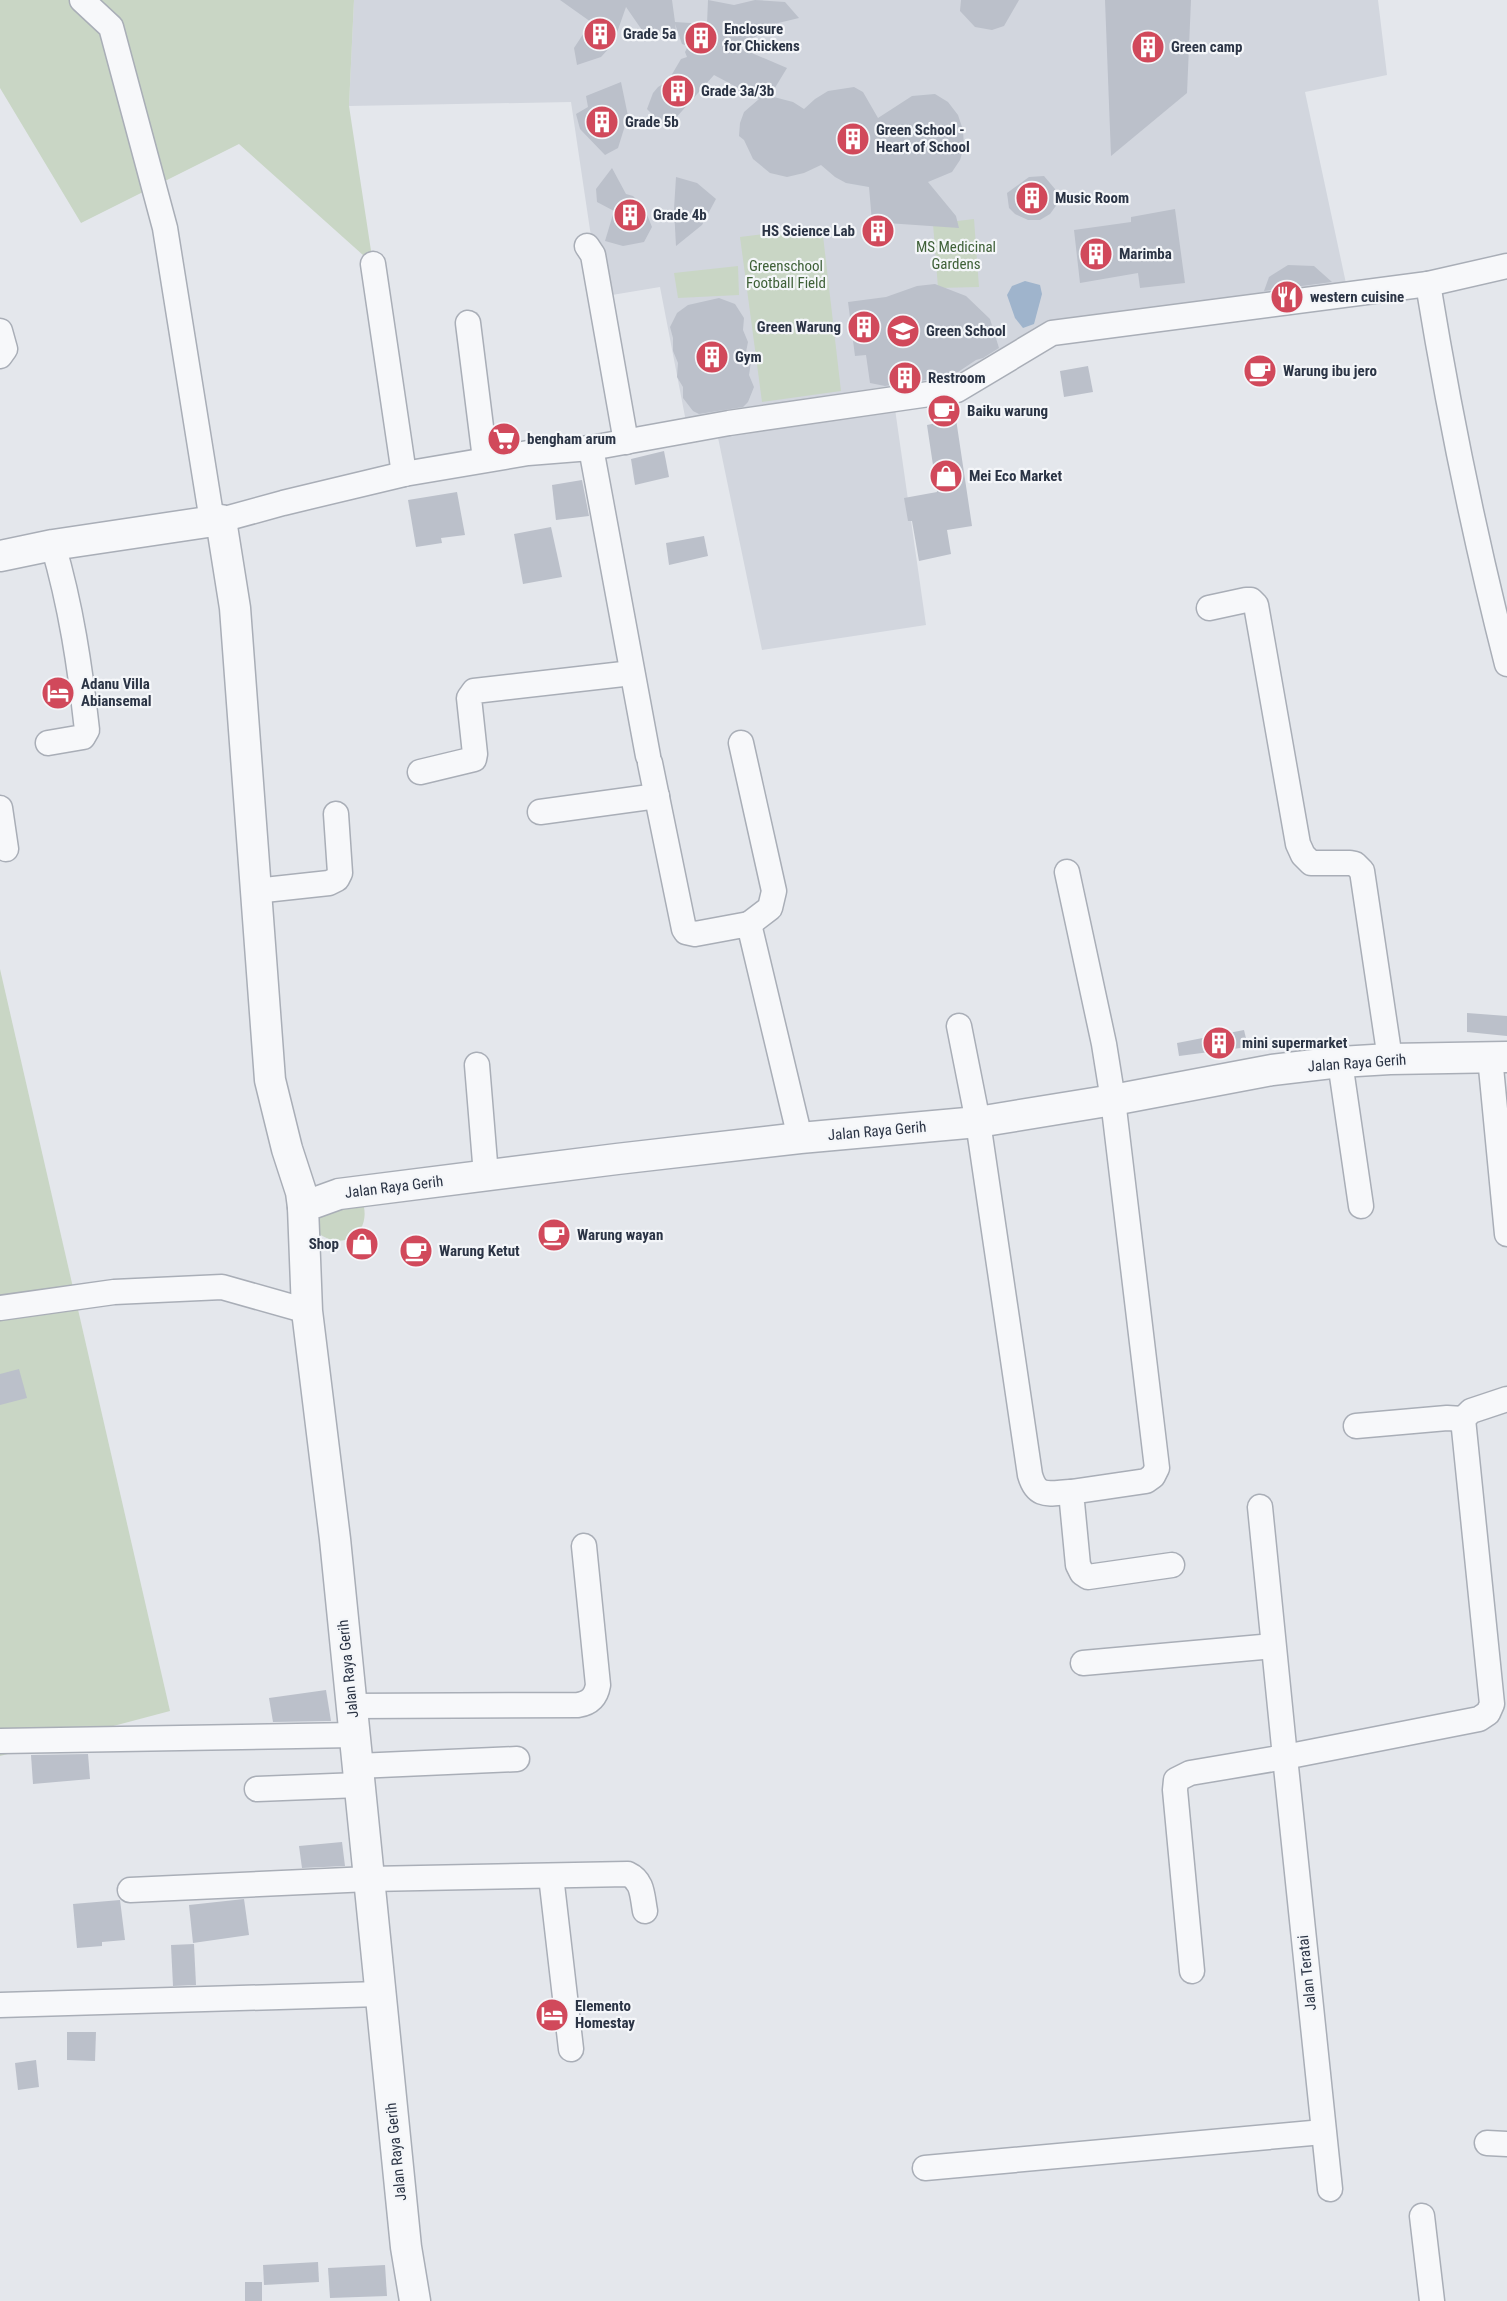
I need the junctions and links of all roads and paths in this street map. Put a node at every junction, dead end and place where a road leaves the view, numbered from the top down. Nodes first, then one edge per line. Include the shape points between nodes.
1 (82, 0) edge
2 (587, 246) dead end
3 (373, 264) dead end
4 (1507, 266) edge
5 (1428, 284) junction
6 (468, 323) dead end
7 (0, 331) edge
8 (0, 356) edge
9 (626, 442) junction
10 (591, 448) junction
11 (485, 459) junction
12 (404, 474) junction
13 (216, 521) junction
14 (53, 545) junction
15 (0, 556) edge
16 (1209, 608) dead end
17 (1507, 664) edge
18 (632, 673) junction
19 (48, 743) dead end
20 (741, 743) dead end
21 (420, 772) dead end
22 (657, 796) junction
23 (0, 808) edge
24 (540, 812) dead end
25 (336, 814) dead end
26 (6, 849) dead end
27 (1067, 872) dead end
28 (255, 891) junction
29 (749, 924) junction
30 (959, 1026) dead end
31 (1498, 1057) edge
32 (1390, 1059) junction
33 (1340, 1062) junction
34 (477, 1065) dead end
35 (1113, 1100) junction
36 (978, 1122) junction
37 (800, 1138) junction
38 (486, 1175) junction
39 (1361, 1206) dead end
40 (303, 1208) junction
41 (1507, 1234) edge
42 (0, 1308) edge
43 (307, 1311) junction
44 (1507, 1399) edge
45 (1462, 1419) junction
46 (1356, 1426) dead end
47 (1071, 1492) junction
48 (1260, 1507) dead end
49 (584, 1545) dead end
50 (1172, 1566) dead end
51 (1273, 1646) junction
52 (1083, 1664) dead end
53 (353, 1720) junction
54 (0, 1741) edge
55 (1285, 1757) junction
56 (518, 1759) dead end
57 (358, 1775) junction
58 (257, 1789) dead end
59 (550, 1876) junction
60 (369, 1879) junction
61 (130, 1890) dead end
62 (645, 1911) dead end
63 (1192, 1971) dead end
64 (380, 1994) junction
65 (0, 2006) edge
66 (571, 2049) dead end
67 (1323, 2132) junction
68 (925, 2168) dead end
69 (1330, 2189) dead end
70 (1422, 2216) dead end
71 (415, 2301) edge
72 (1432, 2301) edge

1 - 13 street via 111,27 165,228
2 - 9 street via 593,255
3 - 12 street
4 - 5 street
5 - 9 street via 1052,333 957,390
5 - 17 street via 1445,388
6 - 11 street
7 - 8 street via 5,350
9 - 10 street
10 - 11 street
10 - 18 street
11 - 12 street
12 - 13 street
13 - 14 street
13 - 28 street via 235,608
14 - 15 street
14 - 19 street via 80,664 87,730 83,737
16 - 32 street via 1246,600 1256,605 1298,844 1311,862 1350,862 1362,871
18 - 21 street via 474,692 469,698 474,759
18 - 22 street
20 - 29 street via 774,891 770,908
22 - 24 street
22 - 29 street via 686,932 695,934
23 - 26 street
25 - 28 street via 340,873 337,879
27 - 35 street
28 - 40 street via 270,1080
29 - 37 street
30 - 36 street
31 - 32 street, Jalan Raya Gerih
31 - 41 street
32 - 33 street, Jalan Raya Gerih
33 - 35 street, Jalan Raya Gerih via 1272,1070
33 - 39 street
34 - 38 street
35 - 36 street, Jalan Raya Gerih
35 - 47 street via 1157,1468 1146,1481
36 - 37 street, Jalan Raya Gerih
36 - 47 street via 1029,1475 1033,1486 1042,1493
37 - 38 street, Jalan Raya Gerih
38 - 40 street, Jalan Raya Gerih via 339,1194
40 - 43 street, Jalan Raya Gerih
42 - 43 street via 114,1292 222,1287
43 - 53 street, Jalan Raya Gerih
44 - 45 street via 1472,1411
45 - 46 street
45 - 55 street via 1492,1704 1488,1713 1479,1719
47 - 50 street via 1082,1573 1088,1577
48 - 51 street, Jalan Teratai
49 - 53 street via 598,1685 591,1700 578,1705
51 - 52 street
51 - 55 street, Jalan Teratai
53 - 54 street
53 - 57 street, Jalan Raya Gerih
55 - 63 street via 1190,1773 1176,1780
55 - 67 street, Jalan Teratai
56 - 57 street
57 - 58 street
57 - 60 street, Jalan Raya Gerih
59 - 60 street
59 - 62 street via 628,1874 640,1883
59 - 66 street
60 - 61 street
60 - 64 street, Jalan Raya Gerih
64 - 65 street
64 - 71 street, Jalan Raya Gerih
67 - 68 street
67 - 69 street, Jalan Teratai
70 - 72 street

